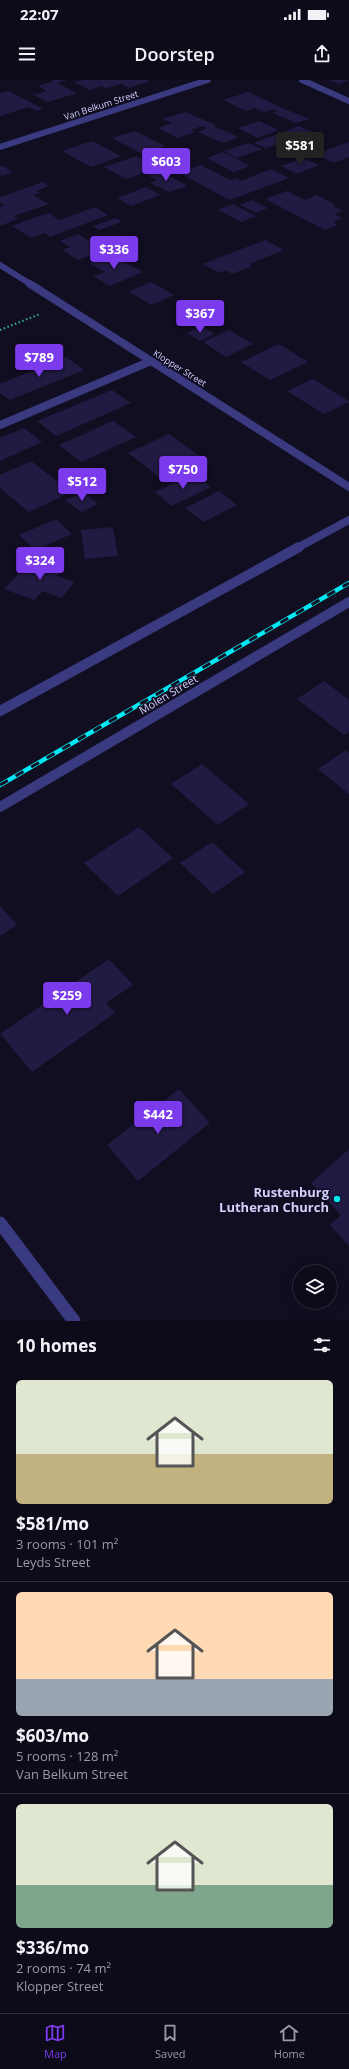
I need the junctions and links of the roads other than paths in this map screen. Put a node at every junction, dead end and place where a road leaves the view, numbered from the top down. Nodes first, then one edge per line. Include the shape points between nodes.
1 (208, 80) edge
2 (302, 80) edge
3 (349, 101) edge
4 (0, 147) edge
5 (0, 265) edge
6 (151, 361) junction
7 (0, 425) edge
8 (349, 487) edge
9 (349, 520) edge
10 (349, 602) edge
11 (0, 711) edge
12 (0, 808) edge
13 (0, 1223) edge
14 (74, 1321) edge

1 - 4 street, Van Belkum Street
2 - 3 street
5 - 6 street, Klopper Street
6 - 7 street
6 - 8 street, Klopper Street
9 - 11 street
10 - 12 street, Molen Street
13 - 14 street

